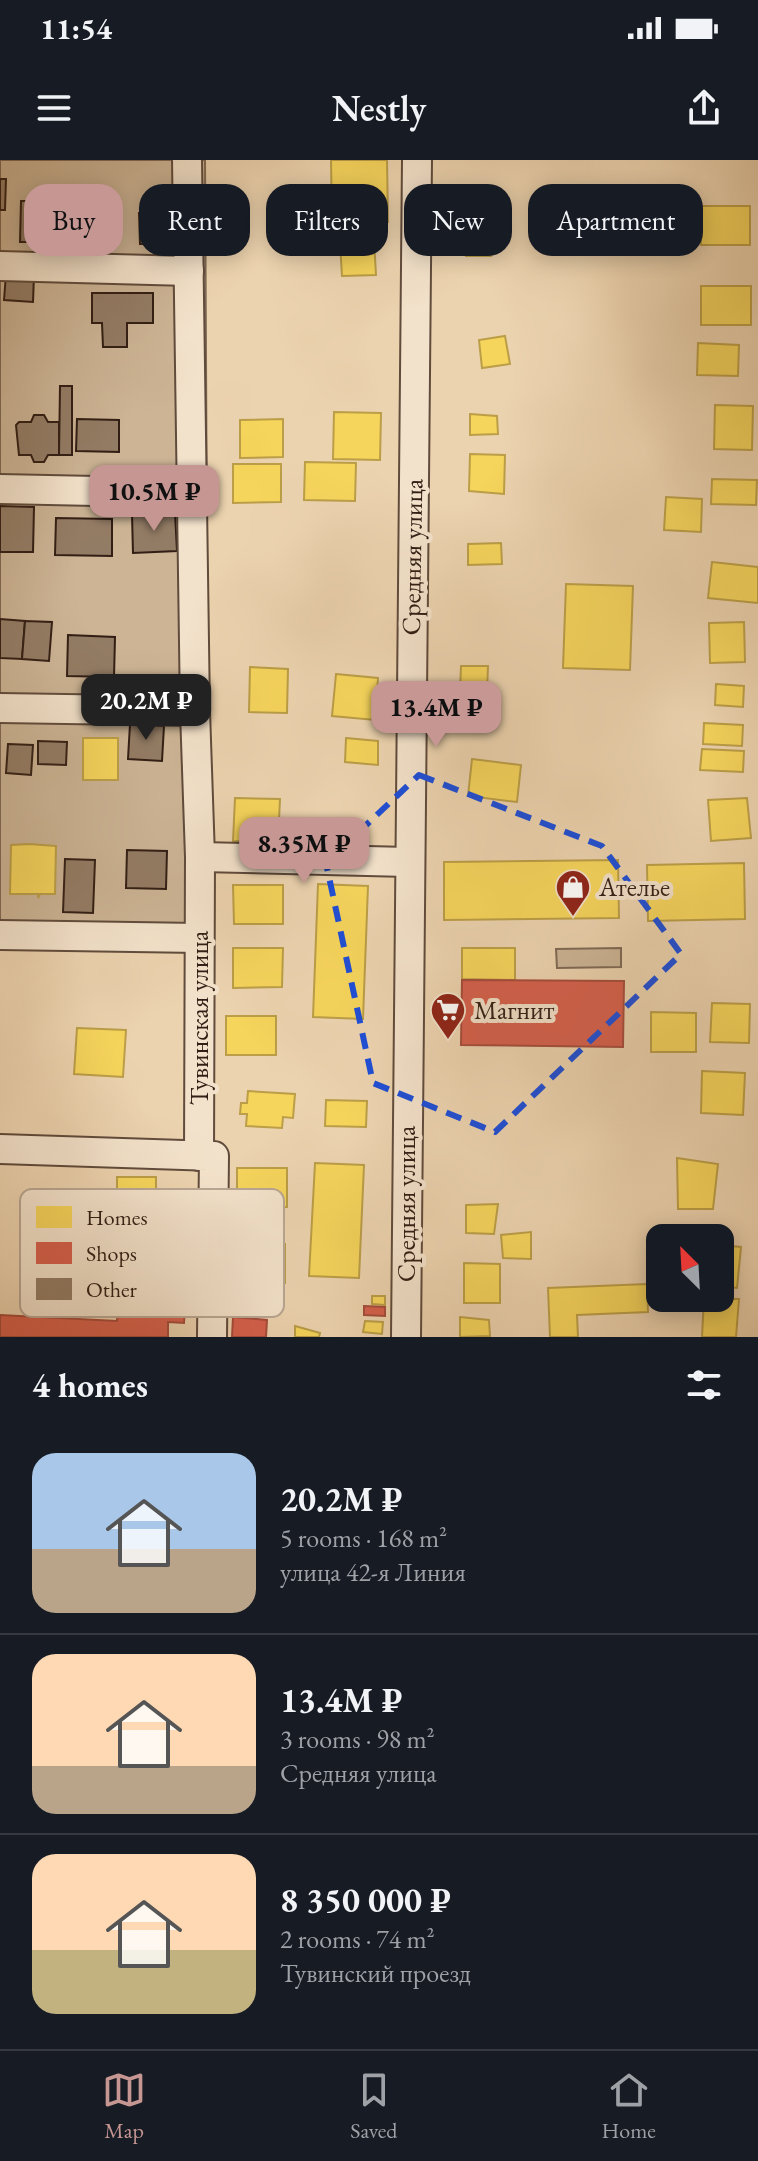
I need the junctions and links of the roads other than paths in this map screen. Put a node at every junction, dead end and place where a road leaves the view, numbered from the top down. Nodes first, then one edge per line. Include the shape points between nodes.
1 (187, 160) edge
2 (417, 160) edge
3 (0, 266) edge
4 (189, 271) junction
5 (0, 489) edge
6 (192, 493) junction
7 (0, 708) edge
8 (195, 711) junction
9 (200, 857) junction
10 (408, 862) junction
11 (0, 935) edge
12 (199, 938) junction
13 (0, 1149) edge
14 (207, 1156) junction
15 (208, 1189) edge
16 (211, 1317) edge
17 (212, 1337) edge
18 (406, 1337) edge

1 - 4 street, Тувинская улица
2 - 10 street, Средняя улица
3 - 4 street
4 - 6 street, Тувинская улица
5 - 6 street
6 - 8 street, Тувинская улица
7 - 8 street
8 - 9 street, Тувинская улица
9 - 10 street
9 - 12 street, Тувинская улица
10 - 18 street, Средняя улица
11 - 12 street
12 - 14 street, Тувинская улица
13 - 14 street
14 - 15 street, Тувинская улица
16 - 17 street, Тувинская улица

